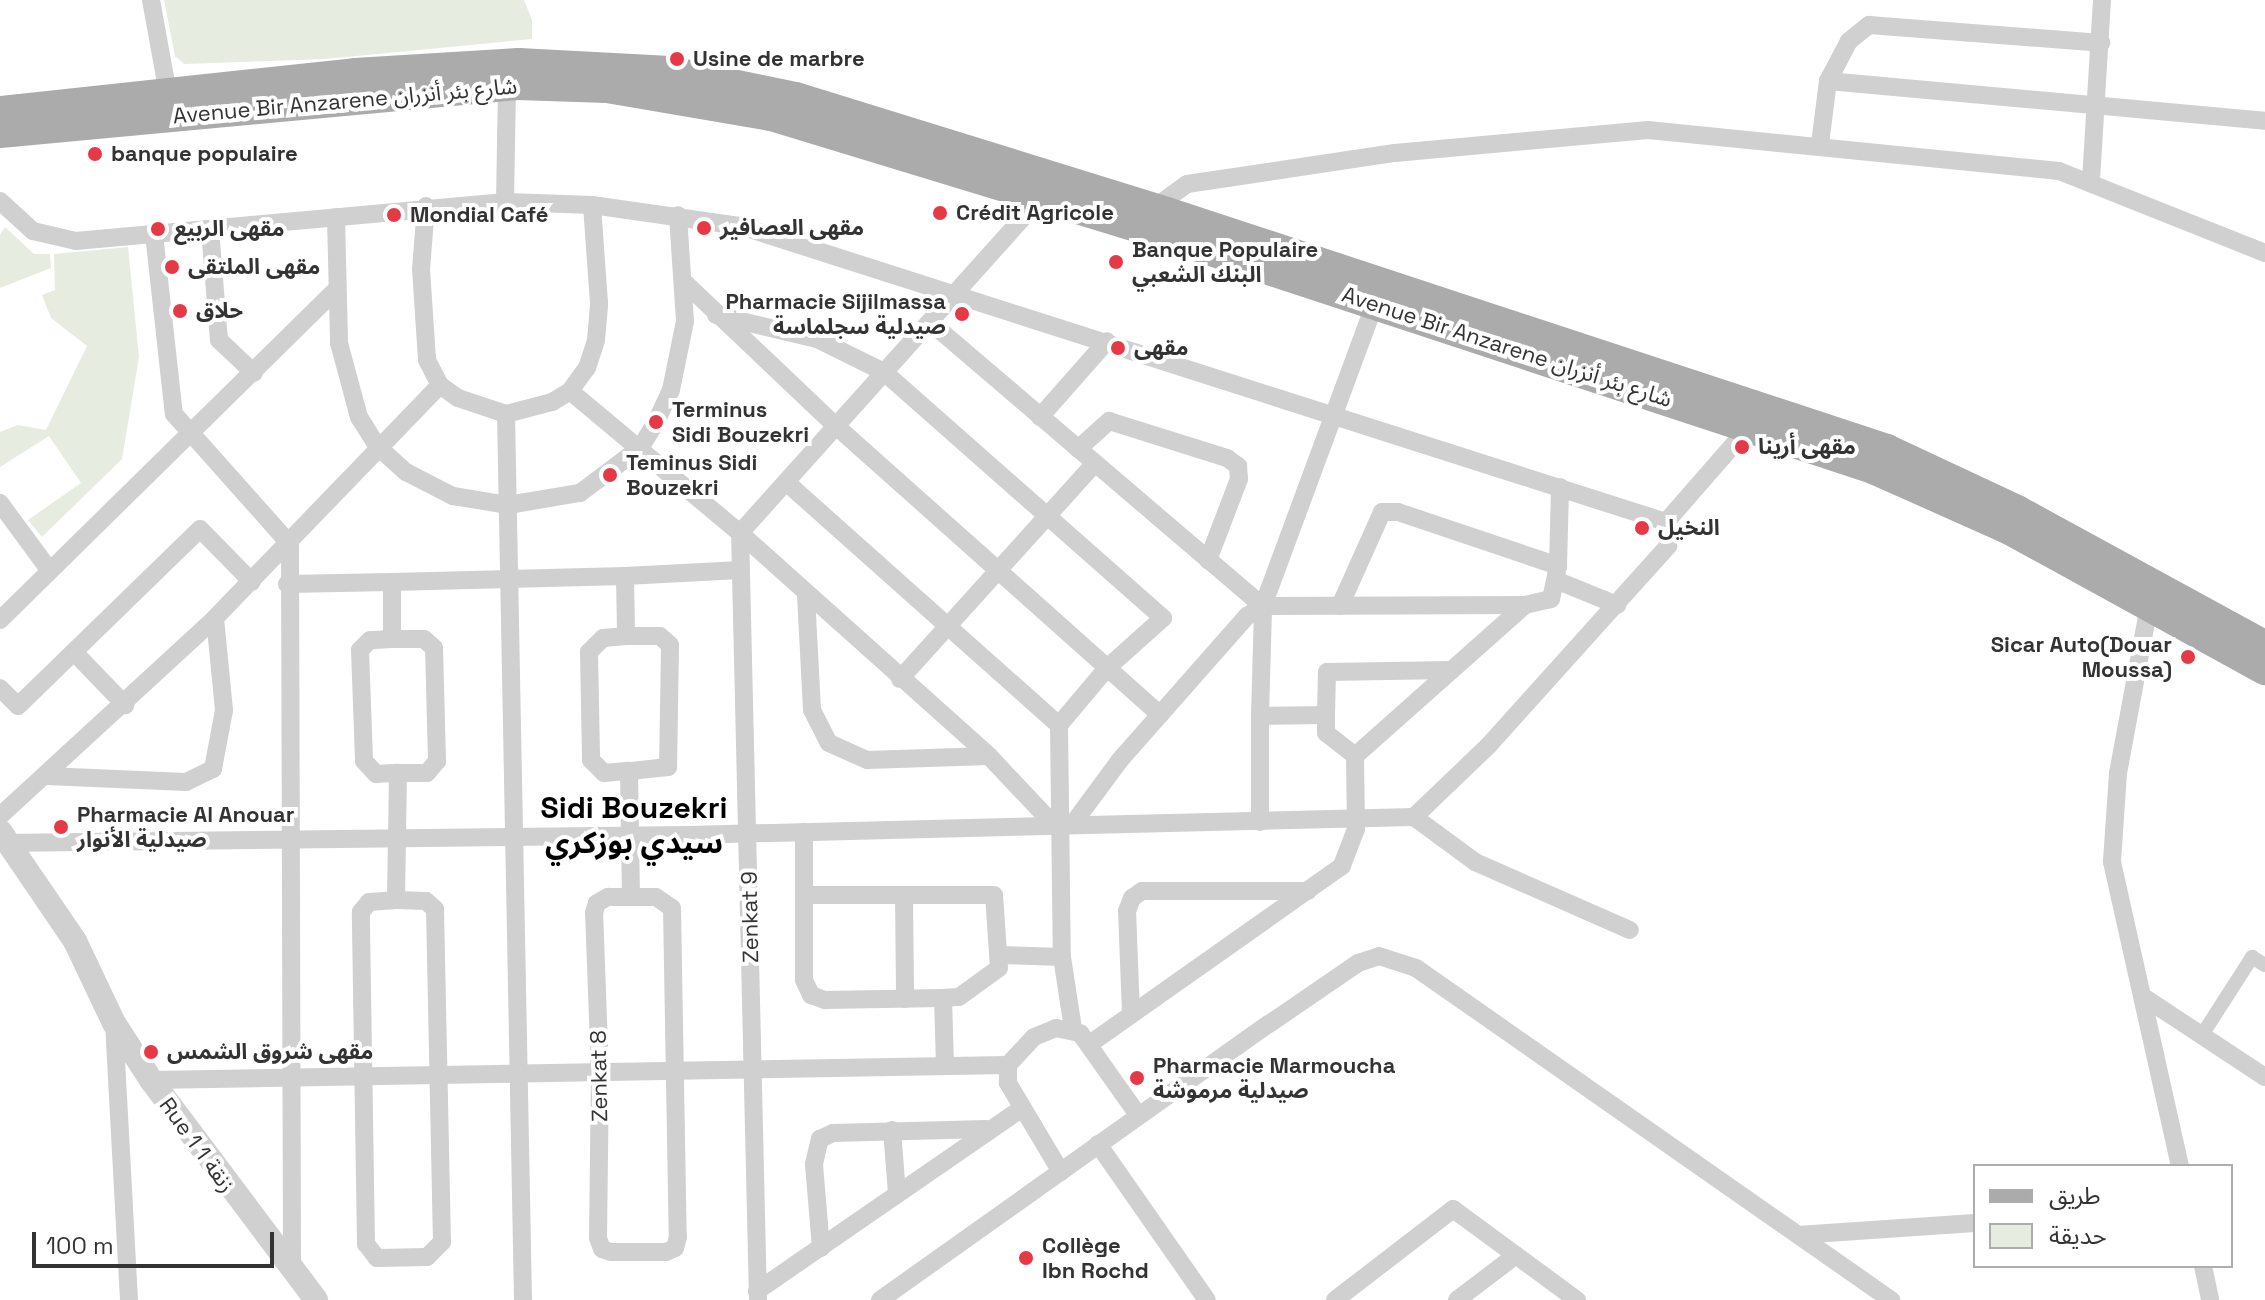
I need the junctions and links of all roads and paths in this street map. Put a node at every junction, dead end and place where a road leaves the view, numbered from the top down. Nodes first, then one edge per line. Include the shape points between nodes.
1 (151, 0) edge
2 (2102, 0) edge
3 (2101, 43) junction
4 (1828, 81) junction
5 (507, 86) junction
6 (170, 104) junction
7 (2097, 108) junction
8 (0, 111) edge
9 (2265, 121) edge
10 (0, 133) edge
11 (1820, 144) junction
12 (2091, 180) junction
13 (1041, 197) junction
14 (0, 201) edge
15 (505, 202) junction
16 (592, 205) junction
17 (426, 206) junction
18 (1154, 208) junction
19 (678, 215) junction
20 (336, 217) junction
21 (210, 229) junction
22 (154, 234) junction
23 (2265, 247) edge
24 (2265, 253) edge
25 (683, 281) junction
26 (337, 289) junction
27 (956, 294) junction
28 (1374, 306) junction
29 (716, 315) junction
30 (930, 322) junction
31 (1107, 341) junction
32 (884, 372) junction
33 (254, 373) junction
34 (440, 385) junction
35 (570, 391) junction
36 (506, 414) junction
37 (1336, 416) junction
38 (1040, 417) junction
39 (836, 426) junction
40 (1749, 427) junction
41 (191, 436) junction
42 (378, 447) junction
43 (640, 448) junction
44 (1078, 449) junction
45 (1094, 464) junction
46 (786, 482) junction
47 (1560, 487) junction
48 (0, 503) edge
49 (508, 505) junction
50 (1048, 515) junction
51 (1666, 522) junction
52 (740, 533) junction
53 (290, 544) junction
54 (1208, 560) junction
55 (741, 570) junction
56 (50, 571) junction
57 (998, 571) junction
58 (1558, 574) junction
59 (625, 576) junction
60 (508, 578) junction
61 (252, 582) junction
62 (392, 582) junction
63 (287, 584) junction
64 (806, 595) junction
65 (1525, 605) junction
66 (1617, 605) junction
67 (1263, 606) junction
68 (1340, 606) junction
69 (2149, 606) junction
70 (215, 618) junction
71 (0, 620) edge
72 (948, 626) junction
73 (626, 636) junction
74 (392, 639) junction
75 (2265, 645) edge
76 (74, 652) junction
77 (1107, 668) junction
78 (1450, 670) junction
79 (2265, 670) edge
80 (900, 679) junction
81 (0, 688) edge
82 (125, 705) junction
83 (1160, 715) junction
84 (1326, 715) junction
85 (1260, 716) junction
86 (1059, 725) junction
87 (989, 756) junction
88 (1355, 756) junction
89 (629, 771) junction
90 (398, 773) junction
91 (47, 776) junction
92 (0, 816) edge
93 (1414, 817) junction
94 (1356, 819) junction
95 (1260, 822) junction
96 (1062, 825) junction
97 (804, 832) junction
98 (749, 833) junction
99 (630, 835) junction
100 (513, 837) junction
101 (3, 839) edge
102 (287, 841) junction
103 (398, 841) junction
104 (1308, 891) junction
105 (804, 895) junction
106 (904, 895) junction
107 (631, 896) junction
108 (396, 900) junction
109 (1630, 930) dead end
110 (1062, 957) junction
111 (1005, 959) junction
112 (2265, 965) edge
113 (2142, 996) junction
114 (905, 999) junction
115 (948, 1001) junction
116 (1131, 1014) junction
117 (114, 1023) junction
118 (1073, 1029) junction
119 (2202, 1035) junction
120 (1090, 1044) junction
121 (1008, 1065) junction
122 (945, 1066) junction
123 (752, 1070) junction
124 (600, 1074) junction
125 (673, 1074) junction
126 (521, 1075) junction
127 (436, 1076) junction
128 (364, 1077) junction
129 (2265, 1077) edge
130 (292, 1079) junction
131 (151, 1080) junction
132 (1019, 1110) junction
133 (1138, 1115) junction
134 (986, 1129) junction
135 (892, 1130) junction
136 (1098, 1144) junction
137 (2180, 1164) edge
138 (1061, 1172) junction
139 (897, 1194) junction
140 (1973, 1223) edge
141 (1798, 1235) junction
142 (821, 1248) junction
143 (1516, 1255) junction
144 (2203, 1268) edge
145 (292, 1271) junction
146 (757, 1296) edge
147 (129, 1300) edge
148 (316, 1300) edge
149 (523, 1300) edge
150 (880, 1300) edge
151 (1207, 1300) edge
152 (1335, 1300) edge
153 (1457, 1300) edge
154 (1577, 1300) edge
155 (1891, 1300) edge
156 (2210, 1300) edge

1 - 6 street
2 - 3 street
3 - 4 street via 1869,25 1849,41
3 - 7 street
4 - 7 street
4 - 11 street
5 - 6 main road, Avenue Bir Anzarene شارع بئر أنزران
5 - 13 main road, Avenue Bir Anzarene شارع بئر أنزران via 607,88 771,116
5 - 15 street
6 - 8 main road, Avenue Bir Anzarene شارع بئر أنزران
6 - 10 main road, Avenue Bir Anzarene شارع بئر أنزران
6 - 18 main road, Avenue Bir Anzarene شارع بئر أنزران via 458,65 577,63 670,71 842,110
7 - 9 street
7 - 12 street
11 - 12 street via 2016,165
11 - 18 street via 1648,130 1589,131 1187,184
12 - 24 street
13 - 27 street
13 - 28 main road, Avenue Bir Anzarene شارع بئر أنزران
14 - 22 street via 33,231 52,238
15 - 16 street
15 - 17 street
16 - 19 street
16 - 35 street via 599,303 596,340 587,368
17 - 20 street
17 - 34 street via 422,333 427,360
18 - 75 main road, Avenue Bir Anzarene شارع بئر أنزران via 1887,449 2017,510
19 - 25 street
19 - 27 street via 740,226
20 - 21 street
20 - 26 street
21 - 22 street
21 - 33 street via 219,340
22 - 41 street via 173,407
23 - 24 street
25 - 29 street
25 - 43 street via 685,321 671,390
26 - 33 street
26 - 42 street via 347,384
27 - 30 street
27 - 31 street
28 - 37 street
28 - 40 main road, Avenue Bir Anzarene شارع بئر أنزران
29 - 32 street via 817,339
29 - 39 street
30 - 32 street
30 - 38 street
31 - 37 street
31 - 38 street
32 - 39 street
32 - 50 street
33 - 41 street
34 - 36 street via 480,408
34 - 42 street
35 - 36 street
35 - 43 street
36 - 49 street
37 - 47 street
37 - 67 street
38 - 44 street
39 - 46 street
39 - 57 street
40 - 51 street
40 - 69 main road, Avenue Bir Anzarene شارع بئر أنزران via 1949,500
41 - 53 street
41 - 56 street
42 - 49 street via 432,488
42 - 53 street
43 - 49 street via 580,493
43 - 52 street
44 - 45 street
44 - 54 street via 1109,421 1238,466 1239,479
45 - 50 street
45 - 54 street
46 - 52 street
46 - 72 street
47 - 51 street
47 - 58 street
48 - 56 street
49 - 60 street
50 - 57 street
50 - 77 street via 1163,618
51 - 66 street via 1668,546
52 - 55 street, Zenkat 9
52 - 64 street
53 - 61 street
53 - 63 street
54 - 67 street
55 - 59 street
55 - 98 street, Zenkat 9
56 - 71 street
57 - 72 street
57 - 77 street
58 - 65 street via 1551,599
58 - 66 street
58 - 68 street via 1398,512 1382,512
59 - 60 street
59 - 73 street
60 - 62 street
60 - 100 street
61 - 70 street
61 - 76 street via 200,529
62 - 63 street
62 - 74 street
63 - 102 street
64 - 80 street
64 - 87 street via 812,710 829,743 867,760
65 - 68 street
65 - 78 street
66 - 93 street via 1489,745
67 - 68 street
67 - 83 street via 1247,616
67 - 85 street
69 - 79 main road, Avenue Bir Anzarene شارع بئر أنزران
69 - 113 street via 2118,773 2112,862
70 - 82 street
70 - 91 street via 224,710 213,769 186,782
72 - 80 street
72 - 86 street
73 - 89 street via 593,642 589,652 595,768
73 - 89 street via 660,636 670,645 668,767
74 - 90 street via 362,643 364,761 376,774
74 - 90 street via 424,639 434,648 435,769
76 - 81 street via 18,706
76 - 82 street
77 - 83 street
77 - 86 street
78 - 84 street via 1327,672
78 - 88 street
80 - 87 street
82 - 91 street
83 - 96 street
84 - 85 street
84 - 88 street via 1326,733
85 - 95 street
86 - 96 street
87 - 96 street
88 - 94 street
89 - 99 street
90 - 103 street
91 - 92 street
93 - 94 street
93 - 109 street via 1475,862
94 - 95 street
94 - 104 street via 1353,849 1342,866
95 - 96 street
96 - 97 street
96 - 110 street
97 - 98 street
97 - 105 street
98 - 99 street
98 - 123 street, Zenkat 9
99 - 100 street
99 - 107 street
100 - 103 street
100 - 126 street
101 - 102 street
101 - 117 street, Rue 1 زنقة 1 via 75,941
102 - 103 street
102 - 130 street
103 - 108 street
104 - 116 street
104 - 116 street via 1142,891 1127,911
105 - 106 street
105 - 114 street via 804,980 811,995
106 - 111 street via 994,895
106 - 114 street
107 - 124 street, Zenkat 8 via 597,903
107 - 125 street via 666,899 672,908
108 - 127 street via 426,901 435,909
108 - 128 street via 369,902 361,912
110 - 111 street
110 - 118 street
111 - 115 street
112 - 119 street via 2252,957
113 - 119 street
113 - 137 street
114 - 115 street
115 - 122 street
116 - 120 street
117 - 131 street, Rue 1 زنقة 1
117 - 147 street
118 - 120 street
118 - 121 street via 1056,1028 1034,1037
119 - 129 street
120 - 133 street
121 - 122 street
121 - 132 street via 1008,1083
122 - 123 street
123 - 125 street
123 - 146 street, Zenkat 9
124 - 125 street
124 - 125 street, Zenkat 8 via 602,1249 666,1252 675,1248
124 - 126 street
126 - 127 street
126 - 149 street
127 - 128 street
127 - 128 street via 442,1242 427,1257 390,1258 377,1258 366,1244
128 - 130 street
130 - 131 street
130 - 145 street
131 - 145 street, Rue 1 زنقة 1
132 - 134 street
132 - 138 street
133 - 136 street
133 - 141 street via 1358,963 1379,956 1396,959
134 - 135 street
134 - 139 street
135 - 139 street
135 - 142 street via 833,1133 816,1143
136 - 138 street
136 - 151 street
138 - 150 street
139 - 142 street
140 - 141 street
141 - 155 street
142 - 146 street
143 - 152 street via 1453,1209
143 - 153 street
143 - 154 street
144 - 156 street
145 - 148 street, Rue 1 زنقة 1

